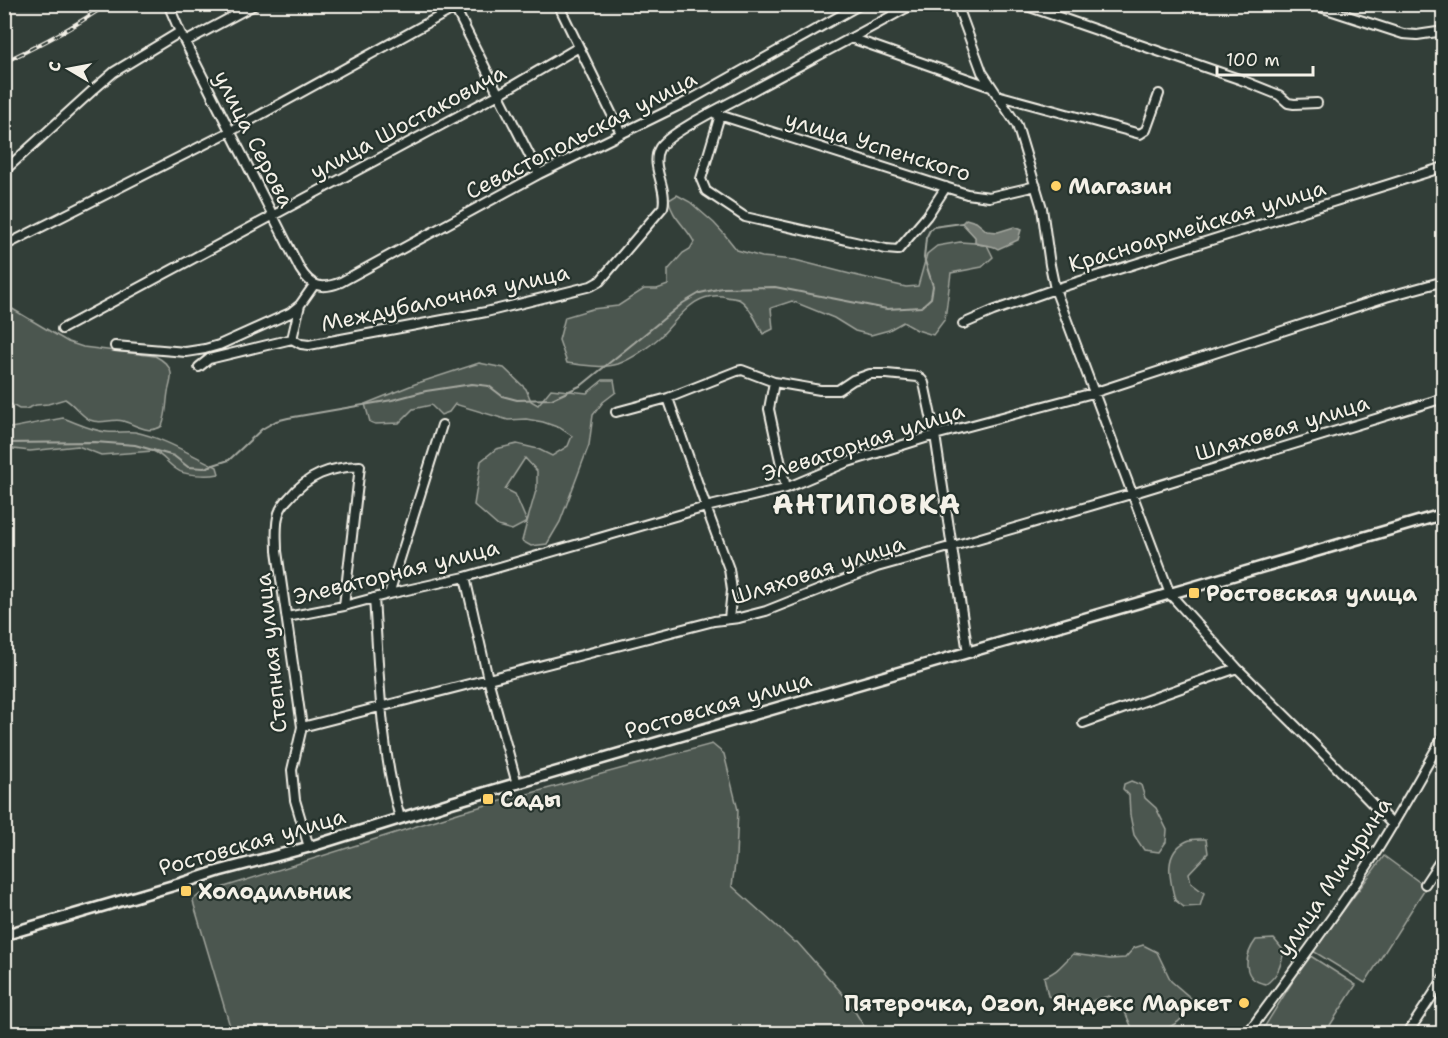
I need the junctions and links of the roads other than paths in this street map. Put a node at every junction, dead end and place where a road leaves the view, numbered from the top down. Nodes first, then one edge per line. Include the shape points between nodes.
1 (168, 4) edge
2 (255, 4) edge
3 (558, 4) edge
4 (917, 4) edge
5 (957, 4) edge
6 (1021, 4) edge
7 (1311, 4) edge
8 (457, 6) edge
9 (856, 6) edge
10 (1443, 31) edge
11 (180, 32) junction
12 (850, 38) junction
13 (185, 42) junction
14 (579, 47) junction
15 (991, 87) junction
16 (499, 94) junction
17 (1159, 94) dead end
18 (997, 95) junction
19 (1317, 103) dead end
20 (716, 114) junction
21 (231, 131) junction
22 (621, 133) junction
23 (1443, 167) edge
24 (4, 171) edge
25 (539, 174) junction
26 (1036, 186) junction
27 (946, 188) junction
28 (272, 216) junction
29 (4, 246) edge
30 (1443, 281) edge
31 (314, 285) junction
32 (1054, 289) junction
33 (300, 304) junction
34 (963, 324) dead end
35 (62, 328) dead end
36 (292, 339) junction
37 (115, 346) dead end
38 (199, 366) dead end
39 (774, 382) junction
40 (1093, 393) junction
41 (668, 398) junction
42 (1443, 398) edge
43 (616, 412) dead end
44 (442, 425) dead end
45 (935, 435) junction
46 (786, 488) junction
47 (1131, 494) junction
48 (706, 507) junction
49 (1443, 514) edge
50 (953, 546) junction
51 (465, 577) junction
52 (389, 594) junction
53 (1170, 594) junction
54 (374, 598) junction
55 (344, 606) junction
56 (287, 617) junction
57 (729, 619) junction
58 (968, 653) junction
59 (1238, 668) junction
60 (488, 679) junction
61 (381, 706) junction
62 (1083, 723) dead end
63 (302, 727) junction
64 (1443, 735) edge
65 (517, 784) junction
66 (400, 818) junction
67 (1393, 825) junction
68 (309, 846) junction
69 (1443, 855) edge
70 (1425, 884) dead end
71 (4, 935) edge
72 (1443, 978) edge
73 (1247, 1034) edge
74 (1407, 1034) edge

1 - 11 street, улица Серова
2 - 13 street
3 - 14 street
4 - 12 street
5 - 15 street
6 - 19 street via 1239,79 1279,95 1288,103
7 - 10 street via 1403,34
8 - 16 street
8 - 21 street
9 - 22 street, Севастопольская улица
11 - 13 street, улица Серова
11 - 24 street via 114,72
12 - 15 street
12 - 20 street
13 - 21 street, улица Серова
14 - 16 street, улица Шостаковича
14 - 22 street
15 - 18 street
16 - 25 street
16 - 28 street, улица Шостаковича
17 - 18 street via 1146,130 1140,134
18 - 26 street via 1017,125
20 - 27 street, улица Успенского
20 - 27 street via 701,179 706,191 745,217 898,250
20 - 36 street, Междубалочная улица via 673,135 659,148 657,163 663,207 600,281 591,286 486,312 309,345
21 - 28 street, улица Серова
21 - 29 street
22 - 25 street, Севастопольская улица
23 - 32 street, Красноармейская улица
25 - 31 street, Севастопольская улица via 341,282 326,287
26 - 27 street, улица Успенского via 989,197
26 - 32 street
28 - 31 street, улица Серова via 300,269
28 - 35 street, улица Шостаковича
30 - 40 street, Элеваторная улица
31 - 33 street
32 - 34 street, Красноармейская улица
32 - 40 street
33 - 36 street
33 - 37 street via 290,313 205,349 186,352
36 - 38 street via 209,359
39 - 41 street via 736,371
39 - 45 street via 838,390 870,374 918,377 924,383
39 - 46 street via 769,409
40 - 45 street, Элеваторная улица
40 - 47 street
41 - 43 street
41 - 48 street
42 - 47 street, Шляховая улица
44 - 52 street
45 - 46 street, Элеваторная улица via 845,463
45 - 50 street
46 - 48 street, Элеваторная улица
47 - 50 street, Шляховая улица
47 - 53 street
48 - 51 street, Элеваторная улица
48 - 57 street via 729,569
49 - 53 main road, Ростовская улица
50 - 57 street, Шляховая улица via 877,567 766,611
50 - 58 street
51 - 52 street, Элеваторная улица
51 - 60 street
52 - 54 street, Элеваторная улица
53 - 58 main road, Ростовская улица
53 - 59 street
54 - 55 street, Элеваторная улица
54 - 61 street
55 - 56 street, Элеваторная улица
55 - 56 street, Степная улица via 360,466 333,469 310,478 279,512 277,551
56 - 63 street, Степная улица
57 - 60 street, Шляховая улица
58 - 65 main road, Ростовская улица
59 - 62 street
59 - 67 street
60 - 61 street, Шляховая улица
60 - 65 street
61 - 63 street, Шляховая улица
61 - 66 street via 392,789
63 - 68 street, Степная улица via 292,770 295,800
64 - 67 street, улица Мичурина
65 - 66 main road, Ростовская улица
66 - 68 main road, Ростовская улица
67 - 73 street, улица Мичурина
68 - 71 main road, Ростовская улица
69 - 70 street
72 - 74 street

